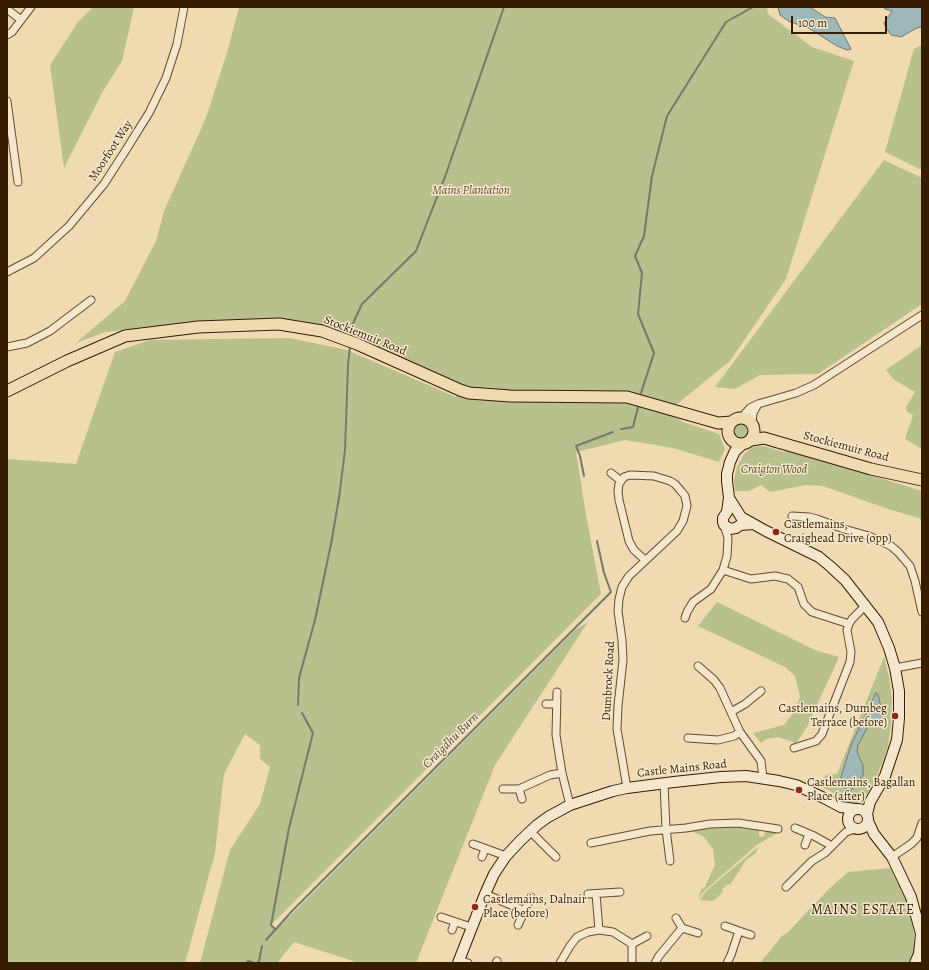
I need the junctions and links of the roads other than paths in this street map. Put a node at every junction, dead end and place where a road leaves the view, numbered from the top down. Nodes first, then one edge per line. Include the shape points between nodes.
1 (30, 7) edge
2 (184, 7) edge
3 (7, 9) edge
4 (21, 20) junction
5 (7, 35) edge
6 (7, 101) edge
7 (18, 182) dead end
8 (7, 272) edge
9 (90, 300) dead end
10 (922, 315) edge
11 (7, 347) edge
12 (7, 391) edge
13 (758, 404) junction
14 (737, 420) junction
15 (718, 424) junction
16 (753, 425) junction
17 (764, 438) junction
18 (738, 442) junction
19 (611, 473) dead end
20 (922, 480) edge
21 (620, 481) junction
22 (792, 516) dead end
23 (734, 520) junction
24 (645, 560) junction
25 (723, 570) junction
26 (866, 605) junction
27 (922, 612) edge
28 (685, 618) dead end
29 (849, 624) junction
30 (922, 663) edge
31 (698, 666) dead end
32 (895, 668) junction
33 (761, 691) dead end
34 (557, 692) dead end
35 (546, 704) dead end
36 (556, 704) junction
37 (731, 712) junction
38 (740, 732) junction
39 (688, 738) dead end
40 (794, 748) dead end
41 (562, 773) junction
42 (763, 778) junction
43 (664, 783) junction
44 (627, 788) junction
45 (503, 789) dead end
46 (519, 789) junction
47 (522, 799) dead end
48 (570, 805) junction
49 (857, 821) junction
50 (922, 823) edge
51 (795, 828) dead end
52 (666, 829) junction
53 (778, 829) dead end
54 (530, 831) junction
55 (921, 833) edge
56 (809, 834) junction
57 (591, 843) dead end
58 (474, 844) dead end
59 (805, 845) dead end
60 (832, 846) junction
61 (485, 848) junction
62 (506, 856) junction
63 (482, 857) dead end
64 (556, 857) dead end
65 (892, 857) junction
66 (670, 861) dead end
67 (786, 887) dead end
68 (620, 892) dead end
69 (485, 894) junction
70 (588, 894) dead end
71 (596, 894) junction
72 (531, 897) dead end
73 (524, 911) junction
74 (442, 917) dead end
75 (676, 918) dead end
76 (455, 922) junction
77 (518, 925) dead end
78 (725, 926) dead end
79 (471, 928) junction
80 (682, 928) junction
81 (452, 930) dead end
82 (599, 930) junction
83 (739, 931) junction
84 (698, 933) dead end
85 (921, 934) edge
86 (751, 935) dead end
87 (647, 936) dead end
88 (632, 944) junction
89 (462, 962) edge
90 (632, 962) dead end
91 (560, 963) edge
92 (655, 963) edge
93 (727, 963) edge
94 (915, 963) edge

1 - 4 street
2 - 8 street, Moorfoot Way via 177,44 166,78 149,113 104,184 69,226 34,258
3 - 4 street
4 - 5 street
6 - 7 street
9 - 11 street via 50,331 27,343
10 - 13 street via 814,385
12 - 15 main road, Stockiemuir Road via 125,336 198,328 279,324 322,331 469,393 627,397
13 - 14 street
13 - 16 street via 753,413
14 - 15 main road, Stockiemuir Road
14 - 16 main road via 746,419
14 - 18 main road via 729,427
15 - 18 main road, Stockiemuir Road
16 - 17 main road
16 - 18 main road via 754,434
17 - 18 main road, Stockiemuir Road
17 - 20 main road, Stockiemuir Road via 871,469
18 - 23 street via 727,474
19 - 21 street
21 - 24 street via 618,491 626,536 634,550
21 - 24 street, Dumbrock Road via 630,475 663,478 675,484 685,496 686,510 680,527
22 - 27 street via 817,519 891,546 910,566
23 - 25 street
23 - 26 street via 752,524 819,558 845,580
24 - 44 street, Dumbrock Road via 626,581 618,605 623,660 617,729
25 - 28 street via 711,589 687,612
25 - 29 street via 750,579 775,576 788,578 798,587 804,604 812,612
26 - 29 street
26 - 32 street via 878,622
29 - 40 street via 847,630 850,662 822,734 816,741
30 - 32 street
31 - 37 street via 718,684
32 - 49 street via 900,706 897,740 885,776
33 - 37 street
34 - 36 street
35 - 36 street
36 - 41 street via 556,735
37 - 38 street
38 - 39 street via 718,740
38 - 42 street via 761,761
41 - 46 street via 550,775
41 - 48 street
42 - 43 street, Castle Mains Road via 720,777
42 - 49 street, Castle Mains Road via 796,785 841,807
43 - 44 street, Castle Mains Road
43 - 52 street
44 - 48 street, Castle Mains Road
45 - 46 street
46 - 47 street
48 - 54 street, Castle Mains Road
49 - 60 street
49 - 65 street via 874,834
50 - 55 street
51 - 56 street
52 - 53 street via 738,823
52 - 57 street
52 - 66 street
54 - 62 street, Castle Mains Road
54 - 64 street
55 - 65 street via 911,844
56 - 59 street
56 - 60 street
58 - 61 street
60 - 67 street
61 - 62 street
61 - 63 street
62 - 69 street, Castle Mains Road
65 - 85 street via 911,897
68 - 71 street
69 - 73 street
69 - 79 street, Castle Mains Road
70 - 71 street
71 - 82 street
72 - 73 street
73 - 77 street
74 - 76 street
75 - 80 street
76 - 79 street
76 - 81 street
78 - 83 street
79 - 89 street, Castle Mains Road
80 - 84 street
80 - 92 street
82 - 88 street via 613,932
82 - 91 street via 577,937
83 - 86 street
83 - 93 street
85 - 94 street via 919,954
87 - 88 street
88 - 90 street

